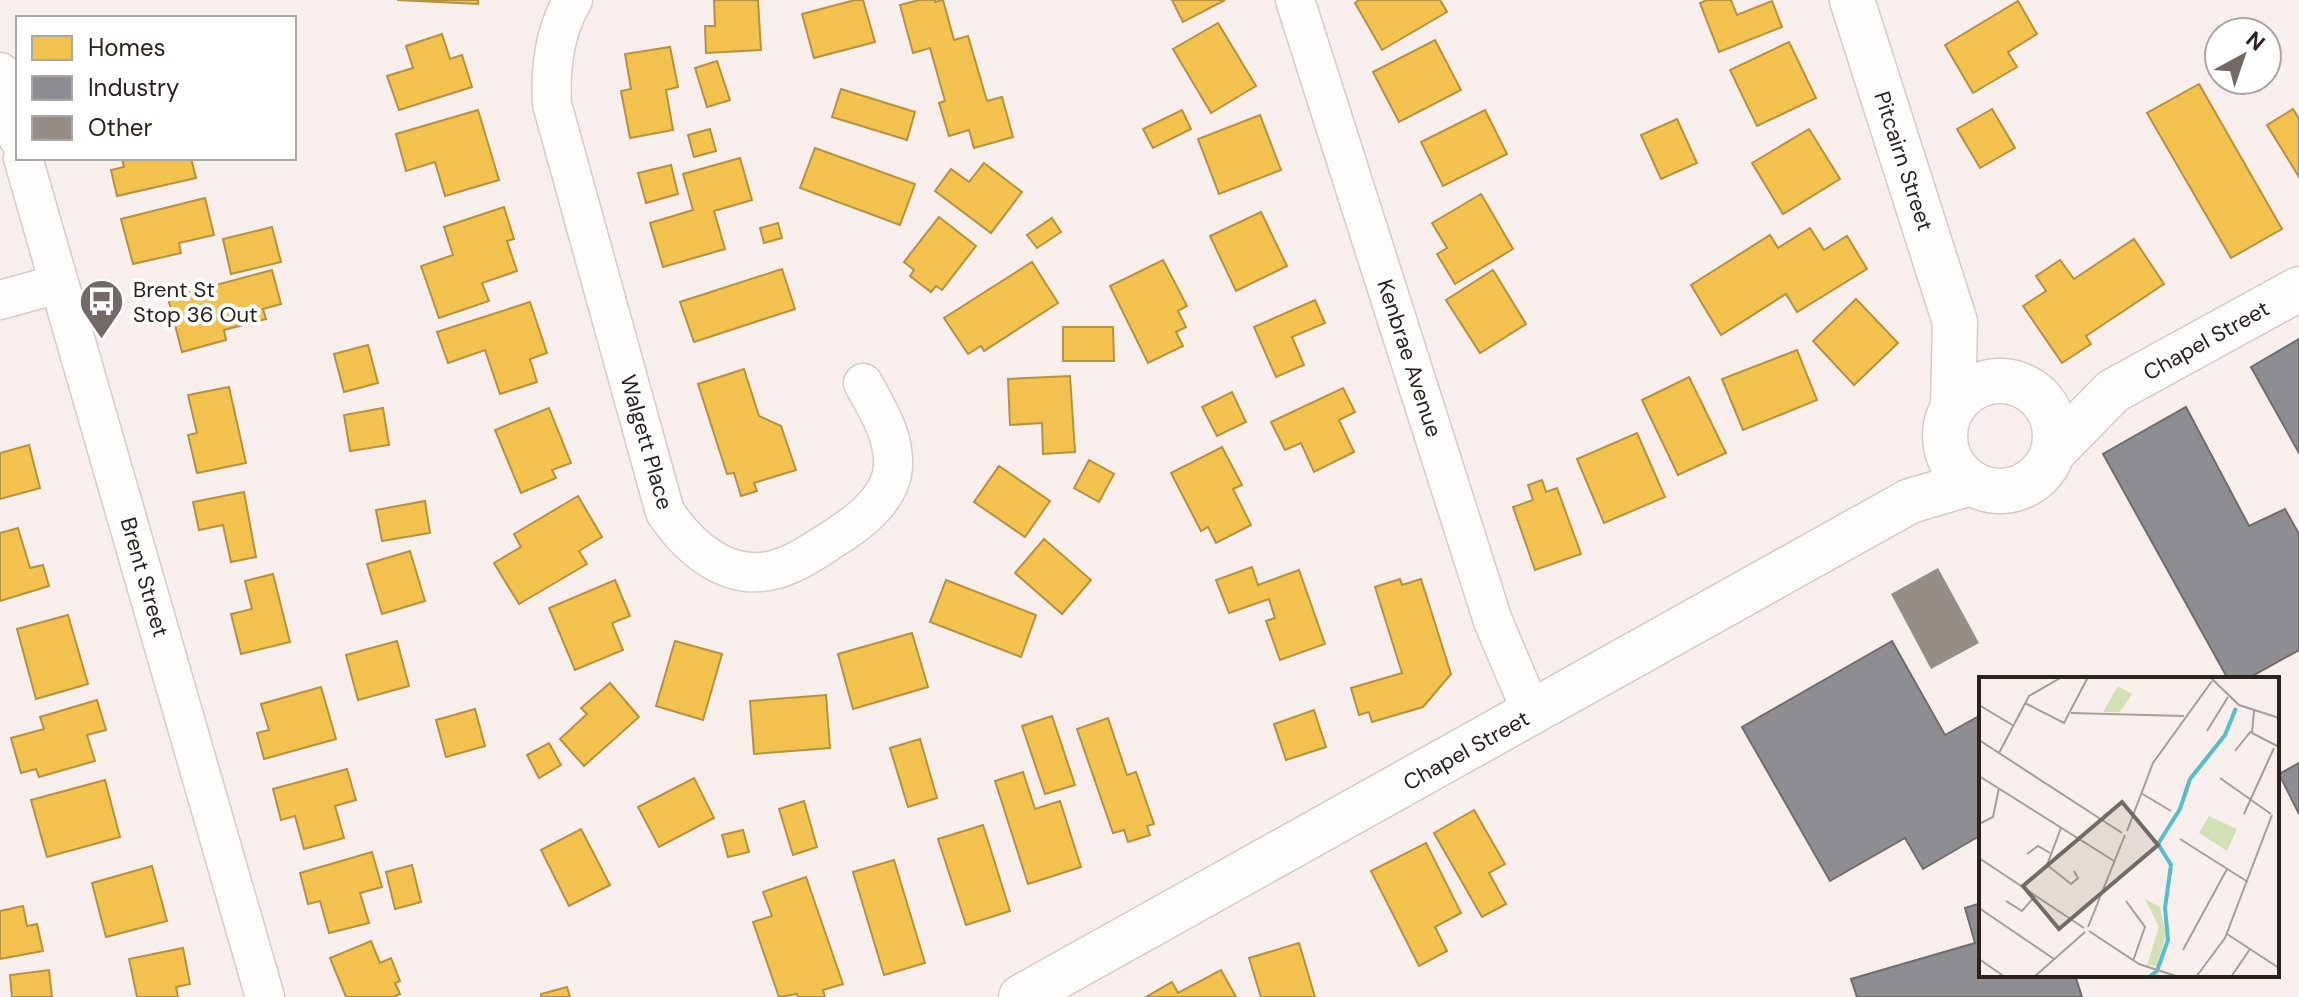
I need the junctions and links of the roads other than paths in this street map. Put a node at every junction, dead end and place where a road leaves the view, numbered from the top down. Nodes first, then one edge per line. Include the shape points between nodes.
1 (573, 0) edge
2 (1295, 0) edge
3 (1852, 0) edge
4 (0, 72) edge
5 (16, 131) edge
6 (24, 160) edge
7 (58, 284) junction
8 (2299, 289) edge
9 (0, 300) edge
10 (1955, 322) junction
11 (863, 383) dead end
12 (2022, 386) junction
13 (2113, 391) junction
14 (1949, 423) junction
15 (2054, 451) junction
16 (1971, 483) junction
17 (1910, 501) junction
18 (1532, 713) junction
19 (265, 997) edge
20 (1021, 997) edge

1 - 11 street, Walgett Place via 550,71 552,104 665,512 681,535 702,555 750,572 775,570 801,559 849,529 884,493 892,475 890,439
2 - 18 street, Kenbrae Avenue via 1493,621
3 - 10 street, Pitcairn Street
4 - 5 street
6 - 7 street, Brent Street
7 - 9 street
7 - 19 street, Brent Street
8 - 13 street, Chapel Street
10 - 12 street, Pitcairn Street
10 - 14 street, Pitcairn Street
12 - 13 street, Chapel Street
12 - 14 street via 1997,381 1979,385 1964,394
12 - 15 street via 2043,401 2052,416
13 - 15 street, Chapel Street
14 - 16 street via 1948,456
14 - 17 street
15 - 16 street via 2047,467 2020,488 1986,490
16 - 17 street, Chapel Street
17 - 18 street, Chapel Street
18 - 20 street, Chapel Street

